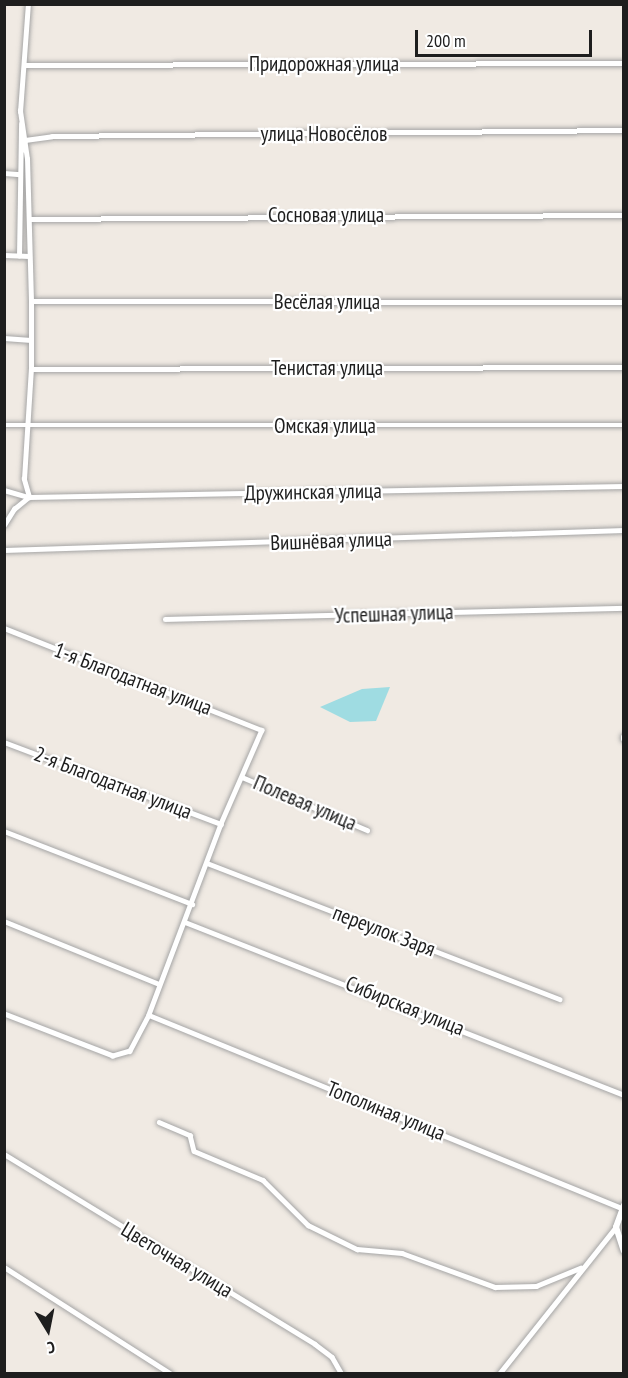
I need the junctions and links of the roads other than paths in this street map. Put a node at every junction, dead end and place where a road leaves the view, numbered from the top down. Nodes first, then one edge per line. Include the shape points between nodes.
1 (28, 4) edge
2 (624, 63) edge
3 (24, 65) junction
4 (20, 111) junction
5 (624, 130) edge
6 (25, 140) junction
7 (22, 150) junction
8 (4, 173) edge
9 (20, 174) junction
10 (624, 215) edge
11 (28, 219) junction
12 (4, 255) edge
13 (19, 256) junction
14 (29, 256) junction
15 (31, 301) junction
16 (624, 302) edge
17 (4, 338) edge
18 (31, 340) junction
19 (624, 367) edge
20 (31, 369) junction
21 (4, 425) edge
22 (624, 425) edge
23 (27, 426) junction
24 (624, 486) edge
25 (4, 490) edge
26 (29, 497) junction
27 (4, 525) edge
28 (624, 530) edge
29 (4, 550) edge
30 (624, 608) edge
31 (165, 619) dead end
32 (4, 628) edge
33 (4, 742) edge
34 (242, 777) junction
35 (221, 824) junction
36 (367, 830) dead end
37 (4, 831) edge
38 (207, 863) junction
39 (192, 904) junction
40 (4, 921) edge
41 (185, 921) junction
42 (159, 984) junction
43 (560, 999) dead end
44 (4, 1014) edge
45 (149, 1015) junction
46 (624, 1095) edge
47 (159, 1122) dead end
48 (4, 1154) edge
49 (623, 1207) edge
50 (616, 1227) junction
51 (624, 1251) edge
52 (4, 1267) edge
53 (580, 1268) junction
54 (171, 1374) edge
55 (342, 1374) edge
56 (499, 1374) edge

1 - 3 street
2 - 3 street, Придорожная улица
3 - 4 street
4 - 6 street
4 - 7 street
5 - 6 street, улица Новосёлов via 81,135
6 - 7 street
6 - 11 street
7 - 9 street
8 - 9 street
9 - 13 street
10 - 11 street, Сосновая улица
11 - 14 street
12 - 13 street
13 - 14 street
14 - 15 street
15 - 16 street, Весёлая улица
15 - 18 street
17 - 18 street
18 - 20 street
19 - 20 street, Тенистая улица
20 - 23 street
21 - 23 street, Омская улица
22 - 23 street, Омская улица
23 - 26 street via 24,479
24 - 26 street, Дружинская улица
25 - 26 street, Дружинская улица
26 - 27 street via 14,509
28 - 29 street, Вишнёвая улица
30 - 31 street, Успешная улица
32 - 34 street, 1-я Благодатная улица via 262,730
33 - 35 street, 2-я Благодатная улица
34 - 35 street
34 - 36 street, Полевая улица
35 - 38 street
37 - 39 street
38 - 39 street
38 - 43 street, переулок Заря
39 - 41 street
40 - 42 street
41 - 42 street
41 - 46 street, Сибирская улица
42 - 45 street
44 - 45 street via 113,1056 124,1056
45 - 49 street, Тополиная улица
47 - 53 street via 190,1135 194,1151 263,1180 308,1225 357,1249 402,1252 500,1288 536,1286
48 - 55 street, Цветочная улица via 315,1344 332,1357
49 - 50 street
50 - 51 street
50 - 53 street
52 - 54 street
53 - 56 street

